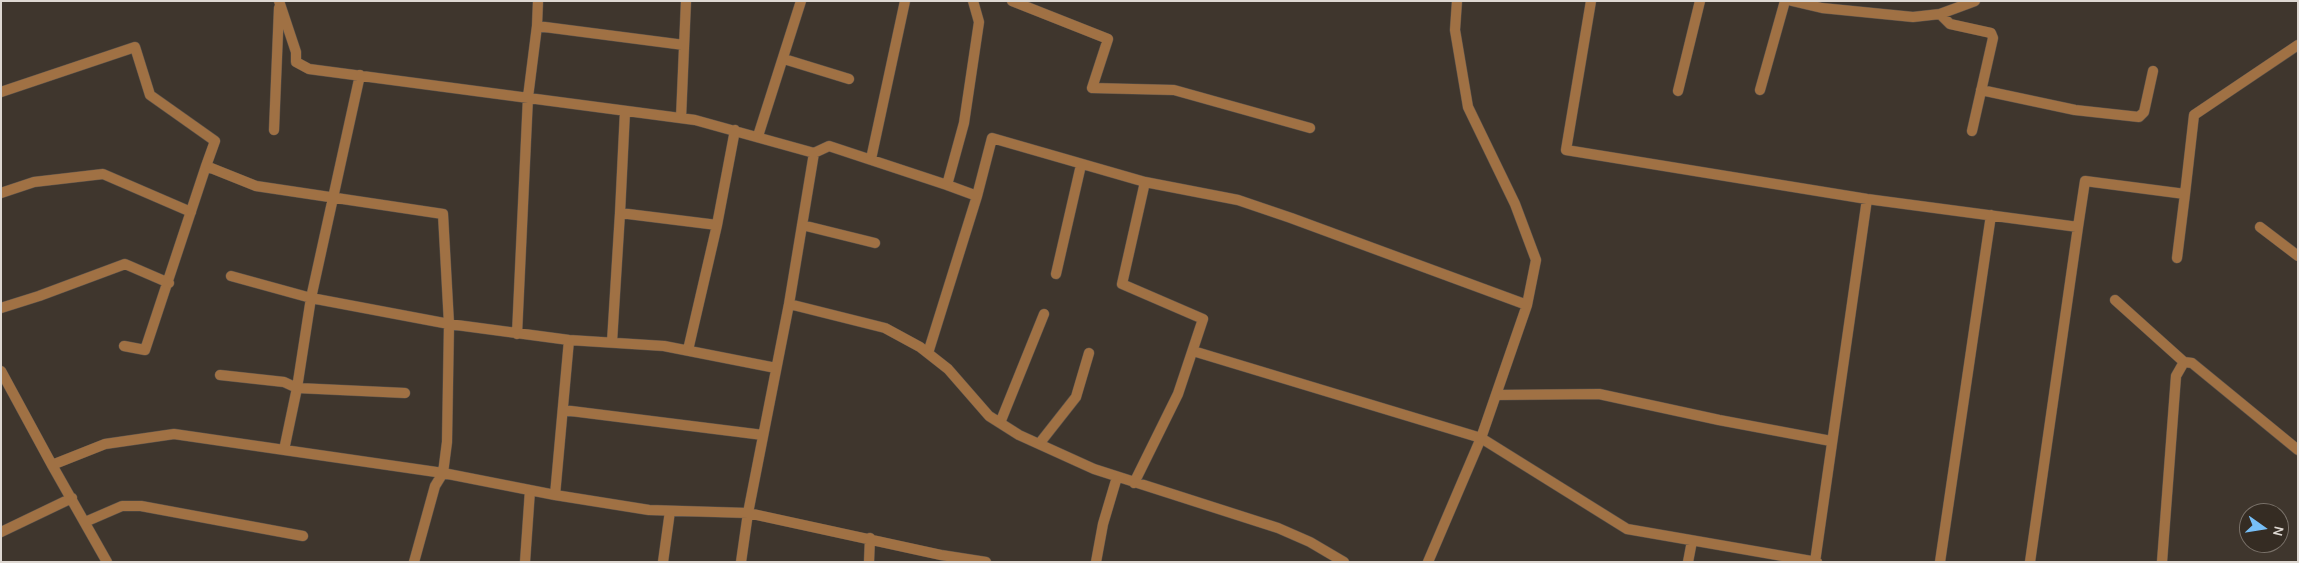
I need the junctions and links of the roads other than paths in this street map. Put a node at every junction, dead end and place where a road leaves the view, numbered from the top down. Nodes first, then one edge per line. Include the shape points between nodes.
1 (538, 1) edge
2 (686, 1) edge
3 (801, 1) edge
4 (905, 1) edge
5 (974, 1) edge
6 (1012, 1) edge
7 (1457, 1) edge
8 (1591, 1) edge
9 (1700, 1) edge
10 (1785, 1) edge
11 (1792, 1) edge
12 (1975, 1) edge
13 (279, 2) edge
14 (1822, 5) edge
15 (1940, 14) junction
16 (537, 26) junction
17 (684, 45) junction
18 (2298, 45) edge
19 (784, 59) junction
20 (2153, 71) dead end
21 (360, 75) junction
22 (849, 79) dead end
23 (1760, 90) dead end
24 (1981, 90) junction
25 (1, 92) edge
26 (1678, 92) dead end
27 (528, 97) junction
28 (625, 111) junction
29 (681, 118) junction
30 (1310, 128) dead end
31 (274, 130) dead end
32 (735, 130) junction
33 (1972, 131) dead end
34 (758, 136) junction
35 (814, 153) junction
36 (871, 159) junction
37 (1081, 165) junction
38 (206, 166) junction
39 (1145, 182) junction
40 (947, 185) junction
41 (1, 193) edge
42 (2185, 194) junction
43 (977, 196) junction
44 (333, 199) junction
45 (1867, 199) junction
46 (191, 212) junction
47 (620, 213) junction
48 (1991, 215) junction
49 (717, 225) junction
50 (802, 225) junction
51 (2260, 226) dead end
52 (2078, 227) junction
53 (875, 243) dead end
54 (2298, 256) edge
55 (2178, 258) dead end
56 (1056, 274) dead end
57 (231, 276) dead end
58 (169, 283) junction
59 (311, 298) junction
60 (2115, 300) dead end
61 (789, 304) junction
62 (1527, 305) junction
63 (1, 308) edge
64 (1044, 314) dead end
65 (449, 324) junction
66 (517, 334) junction
67 (569, 340) junction
68 (612, 342) junction
69 (124, 346) dead end
70 (688, 350) junction
71 (1192, 352) junction
72 (928, 353) junction
73 (1090, 353) dead end
74 (2184, 362) junction
75 (776, 368) junction
76 (1, 371) edge
77 (220, 375) dead end
78 (297, 388) junction
79 (405, 393) dead end
80 (1496, 395) junction
81 (562, 410) junction
82 (1000, 423) junction
83 (763, 435) junction
84 (1481, 438) junction
85 (1831, 441) junction
86 (1039, 444) junction
87 (284, 450) junction
88 (2298, 450) edge
89 (52, 464) junction
90 (443, 473) junction
91 (1117, 477) junction
92 (1134, 483) junction
93 (530, 490) junction
94 (555, 494) junction
95 (72, 498) junction
96 (670, 511) junction
97 (748, 513) junction
98 (85, 522) junction
99 (1, 532) edge
100 (303, 536) dead end
101 (870, 538) junction
102 (1692, 541) junction
103 (941, 558) edge
104 (107, 562) edge
105 (414, 562) edge
106 (525, 562) edge
107 (663, 562) edge
108 (741, 562) edge
109 (870, 562) edge
110 (986, 562) edge
111 (1096, 562) edge
112 (1344, 562) edge
113 (1428, 562) edge
114 (1688, 562) edge
115 (1816, 562) edge
116 (1940, 562) edge
117 (2030, 562) edge
118 (2162, 562) edge

1 - 16 street
2 - 17 street
3 - 19 street
4 - 36 street
5 - 40 street via 978,31 964,123
6 - 30 street via 1108,39 1092,88 1174,90
7 - 62 street via 1455,30 1468,107 1515,204 1536,260
8 - 45 street via 1566,150
9 - 26 street
10 - 23 street
11 - 14 street
12 - 15 street
13 - 21 street via 296,52 296,62 309,69
13 - 31 street
14 - 15 street via 1896,16
15 - 24 street via 1957,27 1991,34 1993,38
16 - 17 street
16 - 27 street
17 - 29 street
18 - 42 street via 2194,115
19 - 22 street
19 - 34 street
20 - 24 street via 2144,112 2138,117 2075,110
21 - 27 street
21 - 44 street
24 - 33 street
25 - 38 street via 135,47 150,95 215,141
27 - 28 street
27 - 66 street
28 - 29 street
28 - 47 street
29 - 32 street
32 - 34 street
32 - 49 street
34 - 35 street
35 - 36 street via 829,146
35 - 50 street
36 - 40 street
37 - 39 street
37 - 43 street via 992,138
37 - 56 street
38 - 44 street via 256,186
38 - 46 street
39 - 62 street via 1238,200
39 - 71 street via 1122,284 1204,319
40 - 43 street
41 - 46 street via 34,182 103,174
42 - 52 street via 2085,181
42 - 55 street
43 - 72 street
44 - 59 street
44 - 65 street via 443,214
45 - 48 street
45 - 85 street
46 - 58 street
47 - 49 street
47 - 68 street
48 - 52 street
48 - 116 street
49 - 70 street
50 - 53 street
50 - 61 street
51 - 54 street
52 - 117 street
57 - 59 street
58 - 63 street via 125,264
58 - 69 street via 145,350
59 - 65 street
59 - 78 street
60 - 74 street
61 - 72 street via 885,328
61 - 75 street
62 - 80 street
64 - 82 street
65 - 66 street
65 - 90 street via 447,442
66 - 67 street
67 - 68 street
67 - 81 street
68 - 70 street
70 - 75 street
71 - 84 street
71 - 92 street via 1178,394
72 - 82 street via 948,369 989,416
73 - 86 street via 1076,397
74 - 88 street via 2192,363
74 - 118 street via 2176,376
75 - 83 street
76 - 89 street
77 - 78 street via 284,382
78 - 79 street
78 - 87 street
80 - 84 street
80 - 85 street via 1600,394
81 - 83 street
81 - 94 street
82 - 86 street
83 - 97 street
84 - 102 street via 1627,529
84 - 113 street
85 - 115 street
86 - 91 street
87 - 89 street via 174,434 105,444
87 - 90 street
89 - 95 street
90 - 93 street
90 - 105 street via 434,486
91 - 92 street
91 - 111 street via 1102,524
92 - 112 street via 1278,528
93 - 94 street
93 - 106 street
94 - 96 street
95 - 98 street
95 - 99 street
96 - 97 street
96 - 107 street
97 - 101 street
97 - 108 street
98 - 100 street via 122,506 141,506
98 - 104 street
101 - 103 street
101 - 109 street
102 - 114 street
102 - 115 street
103 - 110 street

